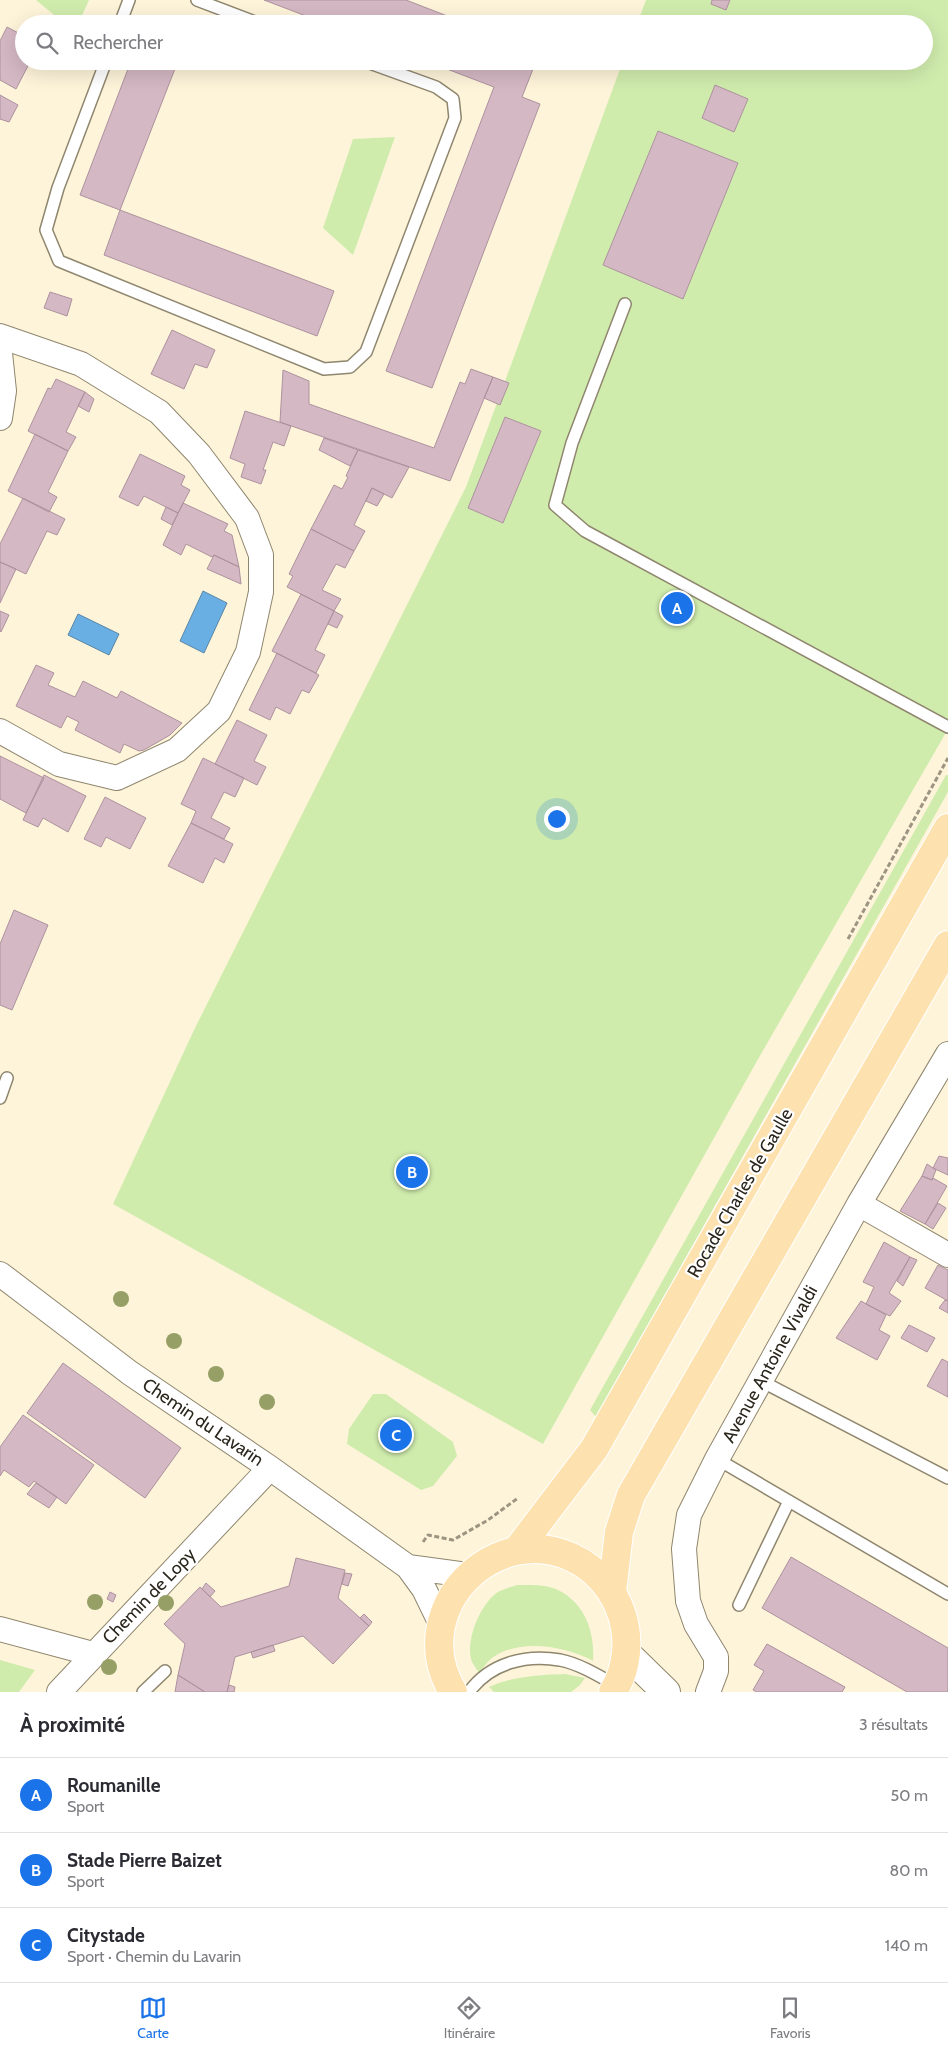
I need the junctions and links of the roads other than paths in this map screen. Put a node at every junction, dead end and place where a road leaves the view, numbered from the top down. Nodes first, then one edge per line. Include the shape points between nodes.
1 (130, 0) edge
2 (197, 0) edge
3 (124, 15) edge
4 (236, 15) edge
5 (103, 70) edge
6 (389, 70) edge
7 (625, 304) dead end
8 (0, 336) edge
9 (0, 353) edge
10 (0, 418) edge
11 (948, 727) edge
12 (0, 731) edge
13 (948, 828) edge
14 (948, 945) edge
15 (948, 1054) edge
16 (7, 1078) dead end
17 (0, 1098) edge
18 (859, 1204) junction
19 (948, 1255) edge
20 (0, 1274) edge
21 (761, 1381) junction
22 (716, 1459) junction
23 (270, 1468) junction
24 (948, 1478) edge
25 (789, 1501) junction
26 (517, 1550) junction
27 (408, 1566) junction
28 (468, 1575) junction
29 (612, 1592) junction
30 (948, 1594) edge
31 (739, 1605) dead end
32 (440, 1624) junction
33 (0, 1629) edge
34 (626, 1653) junction
35 (93, 1654) junction
36 (165, 1671) dead end
37 (454, 1689) edge
38 (619, 1690) edge
39 (59, 1692) edge
40 (143, 1692) edge
41 (666, 1692) edge
42 (708, 1692) edge

1 - 3 lane
2 - 4 lane
5 - 6 lane via 58,188 46,230 59,261 324,369 350,367 366,352 455,118 453,99 436,87
7 - 11 lane via 572,443 555,505 585,530
8 - 12 street via 81,364 159,412 199,454 247,518 261,556 261,592 248,652 220,711 177,750 117,778 59,764
9 - 10 street via 4,391
13 - 26 main road, Rocade Charles de Gaulle via 594,1449
14 - 29 main road via 631,1495 619,1532
15 - 18 street, Avenue Antoine Vivaldi
16 - 17 lane
18 - 19 street
18 - 21 street, Avenue Antoine Vivaldi
20 - 23 street, Chemin du Lavarin via 130,1373
21 - 22 street, Avenue Antoine Vivaldi
21 - 24 lane
22 - 25 lane
22 - 42 street, Avenue Antoine Vivaldi via 688,1515 684,1550 688,1600 696,1624 716,1657 716,1671
23 - 27 street, Chemin du Lavarin
23 - 35 street, Chemin de Lopy
25 - 30 lane
25 - 31 lane
26 - 28 main road via 490,1559
26 - 29 main road via 545,1549 571,1557 594,1571
27 - 28 street, Chemin du Lavarin
27 - 32 street, Chemin du Lavarin via 424,1589
28 - 32 main road via 450,1597
29 - 34 main road via 622,1611
32 - 37 main road via 440,1662
33 - 35 street, Chemin de Lopy
34 - 38 main road
34 - 41 street
35 - 39 street
36 - 40 lane
37 - 38 lane via 510,1661 533,1659 559,1660 578,1666

